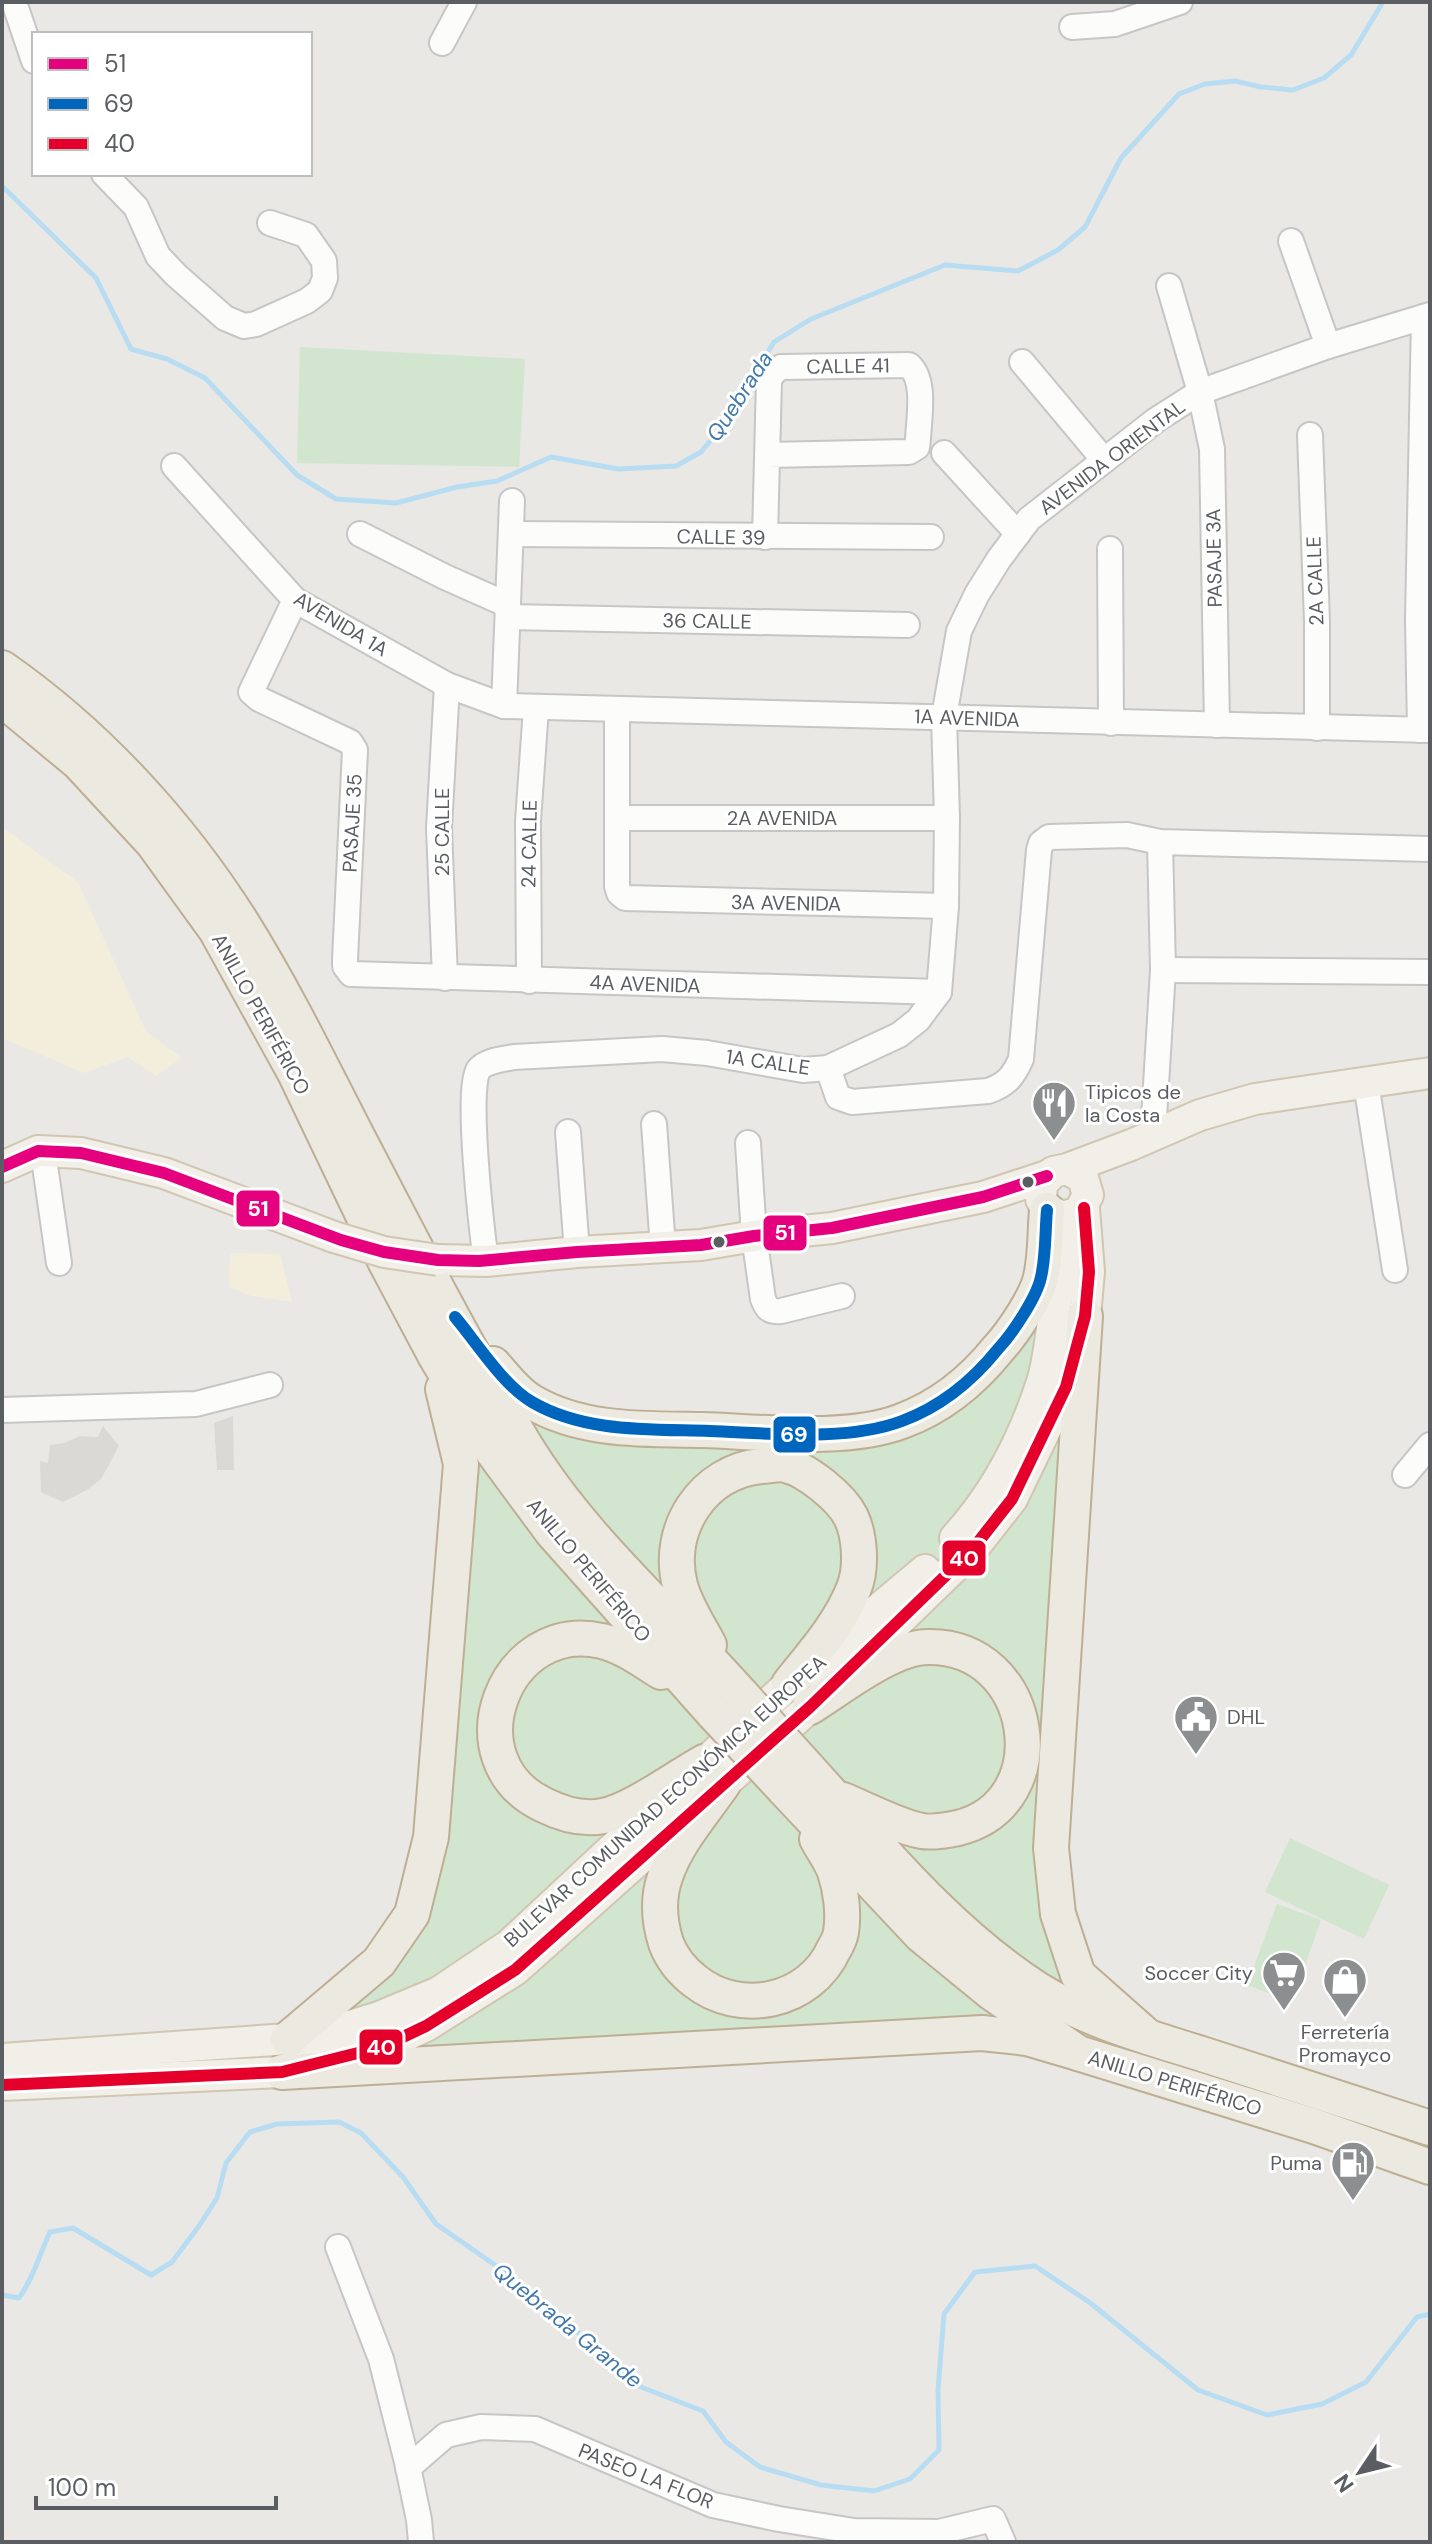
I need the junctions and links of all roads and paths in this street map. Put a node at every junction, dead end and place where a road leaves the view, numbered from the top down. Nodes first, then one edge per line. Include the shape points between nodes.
1 (14, 2) edge
2 (464, 2) edge
3 (1180, 2) edge
4 (1072, 27) dead end
5 (442, 43) dead end
6 (32, 55) edge
7 (106, 176) edge
8 (270, 223) dead end
9 (1291, 241) dead end
10 (1169, 286) dead end
11 (1427, 316) edge
12 (1328, 346) junction
13 (1022, 362) dead end
14 (1200, 392) junction
15 (1310, 435) dead end
16 (944, 453) dead end
17 (767, 455) junction
18 (1104, 460) junction
19 (174, 466) dead end
20 (512, 501) dead end
21 (360, 534) dead end
22 (511, 534) junction
23 (1018, 534) junction
24 (765, 537) junction
25 (931, 537) dead end
26 (1110, 549) dead end
27 (295, 600) junction
28 (508, 611) junction
29 (907, 625) dead end
30 (2, 668) edge
31 (447, 685) junction
32 (2, 699) edge
33 (504, 706) junction
34 (536, 708) junction
35 (617, 710) junction
36 (944, 717) junction
37 (1111, 723) junction
38 (1217, 725) junction
39 (1317, 728) junction
40 (1425, 730) edge
41 (617, 818) junction
42 (947, 818) junction
43 (1160, 842) junction
44 (1430, 849) edge
45 (946, 906) junction
46 (1163, 970) junction
47 (1430, 972) edge
48 (351, 974) joint
49 (445, 978) junction
50 (529, 981) junction
51 (939, 992) junction
52 (828, 1068) junction
53 (1430, 1073) edge
54 (1366, 1083) junction
55 (654, 1124) dead end
56 (568, 1132) dead end
57 (1142, 1140) junction
58 (748, 1143) dead end
59 (43, 1152) junction
60 (2, 1167) edge
61 (1051, 1195) junction
62 (1086, 1201) junction
63 (754, 1236) junction
64 (663, 1248) junction
65 (577, 1252) junction
66 (486, 1261) junction
67 (59, 1263) dead end
68 (1395, 1270) dead end
69 (842, 1296) dead end
70 (449, 1310) junction
71 (1085, 1316) junction
72 (436, 1357) junction
73 (270, 1385) dead end
74 (2, 1410) edge
75 (1430, 1445) edge
76 (1405, 1475) dead end
77 (719, 1695) junction
78 (800, 1695) junction
79 (714, 1773) junction
80 (796, 1788) junction
81 (835, 1797) junction
82 (1148, 2037) junction
83 (1078, 2053) junction
84 (285, 2056) junction
85 (2, 2059) edge
86 (2, 2085) edge
87 (1430, 2128) edge
88 (1430, 2167) edge
89 (338, 2247) dead end
90 (408, 2468) junction
91 (421, 2542) edge
92 (1003, 2542) edge

1 - 6 street
2 - 5 street
3 - 4 street via 1115,24
7 - 8 street via 136,207 167,266 225,318 244,326 307,301 320,291 325,278 324,261 306,235
9 - 12 street
10 - 14 street, PASAJE 3A
11 - 12 street, AVENIDA ORIENTAL
11 - 40 street via 1418,620
12 - 14 street, AVENIDA ORIENTAL
13 - 18 street
14 - 18 street, AVENIDA ORIENTAL
14 - 38 street, PASAJE 3A via 1212,449
15 - 39 street, 2A CALLE
16 - 23 street
17 - 17 street, CALLE 41 via 769,380 781,367 909,365 916,371 917,447 909,452
17 - 24 street, CALLE 41
18 - 23 street, AVENIDA ORIENTAL via 1029,519
19 - 27 street, AVENIDA 1A
20 - 22 street
21 - 28 street
22 - 24 street, CALLE 39
22 - 28 street
23 - 36 street, AVENIDA ORIENTAL via 959,631
24 - 25 street, CALLE 39
26 - 37 street
27 - 31 street, AVENIDA 1A
27 - 48 street, PASAJE 35 via 251,692 350,742 355,750 345,960
28 - 29 street, 36 CALLE
28 - 33 street
30 - 70 highway, ANILLO PERIFÉRICO via 97,744 176,831 241,922
31 - 33 street, AVENIDA 1A
31 - 49 street, 25 CALLE via 439,828
32 - 72 highway, ANILLO PERIFÉRICO via 79,763 132,820 216,930 295,1073
33 - 34 street, 1A AVENIDA
34 - 35 street, 1A AVENIDA
34 - 50 street, 24 CALLE via 528,821
35 - 36 street, 1A AVENIDA
35 - 41 street
36 - 37 street, 1A AVENIDA
36 - 42 street, AVENIDA ORIENTAL
37 - 38 street, 1A AVENIDA
38 - 39 street, 1A AVENIDA
39 - 40 street, 1A AVENIDA
41 - 42 street, 2A AVENIDA
41 - 45 street, 3A AVENIDA via 617,886 625,898
42 - 45 street, AVENIDA ORIENTAL
43 - 44 street
43 - 46 street
43 - 52 street, 1A CALLE via 1127,835 1049,837 1041,843 1021,1059 1002,1087 852,1102 838,1097
45 - 51 street, AVENIDA ORIENTAL
46 - 47 street
46 - 57 street
48 - 49 street, 4A AVENIDA
49 - 50 street, 4A AVENIDA
50 - 51 street, 4A AVENIDA
51 - 52 street via 899,1035
52 - 66 street, 1A CALLE via 803,1070 662,1049 491,1062 479,1069 474,1083
53 - 54 main road
54 - 57 main road via 1255,1099
54 - 68 street
55 - 64 street
56 - 65 street
57 - 61 main road
57 - 62 main road via 1116,1159
58 - 63 street
59 - 60 main road
59 - 66 main road, bridge via 81,1153 164,1173 384,1252
59 - 67 street
61 - 62 main road via 1069,1217
61 - 62 main road via 1083,1178
61 - 63 main road via 983,1197 832,1228
61 - 70 highway via 1041,1279 1012,1334 980,1371 941,1401 902,1422 863,1431 620,1428 578,1421 532,1402 511,1385
61 - 78 main road, BULEVAR COMUNIDAD ECONÓMICA EUROPEA via 1059,1247 1058,1295 1043,1380 1019,1442 958,1535
62 - 71 main road, BULEVAR COMUNIDAD ECONÓMICA EUROPEA
63 - 64 main road
63 - 69 street via 763,1299 772,1312
64 - 65 main road
65 - 66 main road
70 - 77 highway, ANILLO PERIFÉRICO via 557,1492
71 - 78 main road, BULEVAR COMUNIDAD ECONÓMICA EUROPEA via 1066,1387 1012,1499 972,1550
71 - 82 highway via 1051,1848 1058,1914 1078,1975
72 - 77 highway, ANILLO PERIFÉRICO via 493,1452 552,1532
72 - 84 highway via 461,1464 431,1837 412,1914 379,1962
73 - 74 street via 196,1404
75 - 76 street
77 - 78 highway via 680,1586 676,1557 681,1531 690,1509 710,1485 742,1468 785,1465 818,1479 851,1516 859,1553 855,1587
77 - 79 highway via 630,1651 601,1641 575,1640 526,1660 508,1679 497,1701 495,1727 499,1755 512,1782 533,1800 584,1818 605,1816
77 - 80 highway, ANILLO PERIFÉRICO, bridge
78 - 79 main road, BULEVAR COMUNIDAD ECONÓMICA EUROPEA
78 - 81 highway via 925,1646 980,1659 1015,1700 1022,1757 1013,1786 999,1807 970,1825 923,1831
79 - 80 highway via 664,1878 660,1925 669,1953 683,1972 729,2000 758,2002 805,1984 827,1965 841,1934 842,1901 835,1871
79 - 84 main road, BULEVAR COMUNIDAD ECONÓMICA EUROPEA via 515,1970 382,2047
80 - 81 highway, ANILLO PERIFÉRICO
80 - 83 highway, ANILLO PERIFÉRICO via 921,1935
81 - 82 highway, ANILLO PERIFÉRICO via 933,1905 1005,1967 1071,2009
82 - 87 highway, ANILLO PERIFÉRICO
83 - 84 highway via 1027,2038 982,2033
83 - 88 highway, ANILLO PERIFÉRICO
84 - 85 main road, BULEVAR COMUNIDAD ECONÓMICA EUROPEA
84 - 86 main road, BULEVAR COMUNIDAD ECONÓMICA EUROPEA
89 - 90 street via 381,2359
90 - 91 street
90 - 92 street, PASEO LA FLOR via 446,2435 481,2427 535,2429 713,2505 854,2531 939,2532 993,2519

